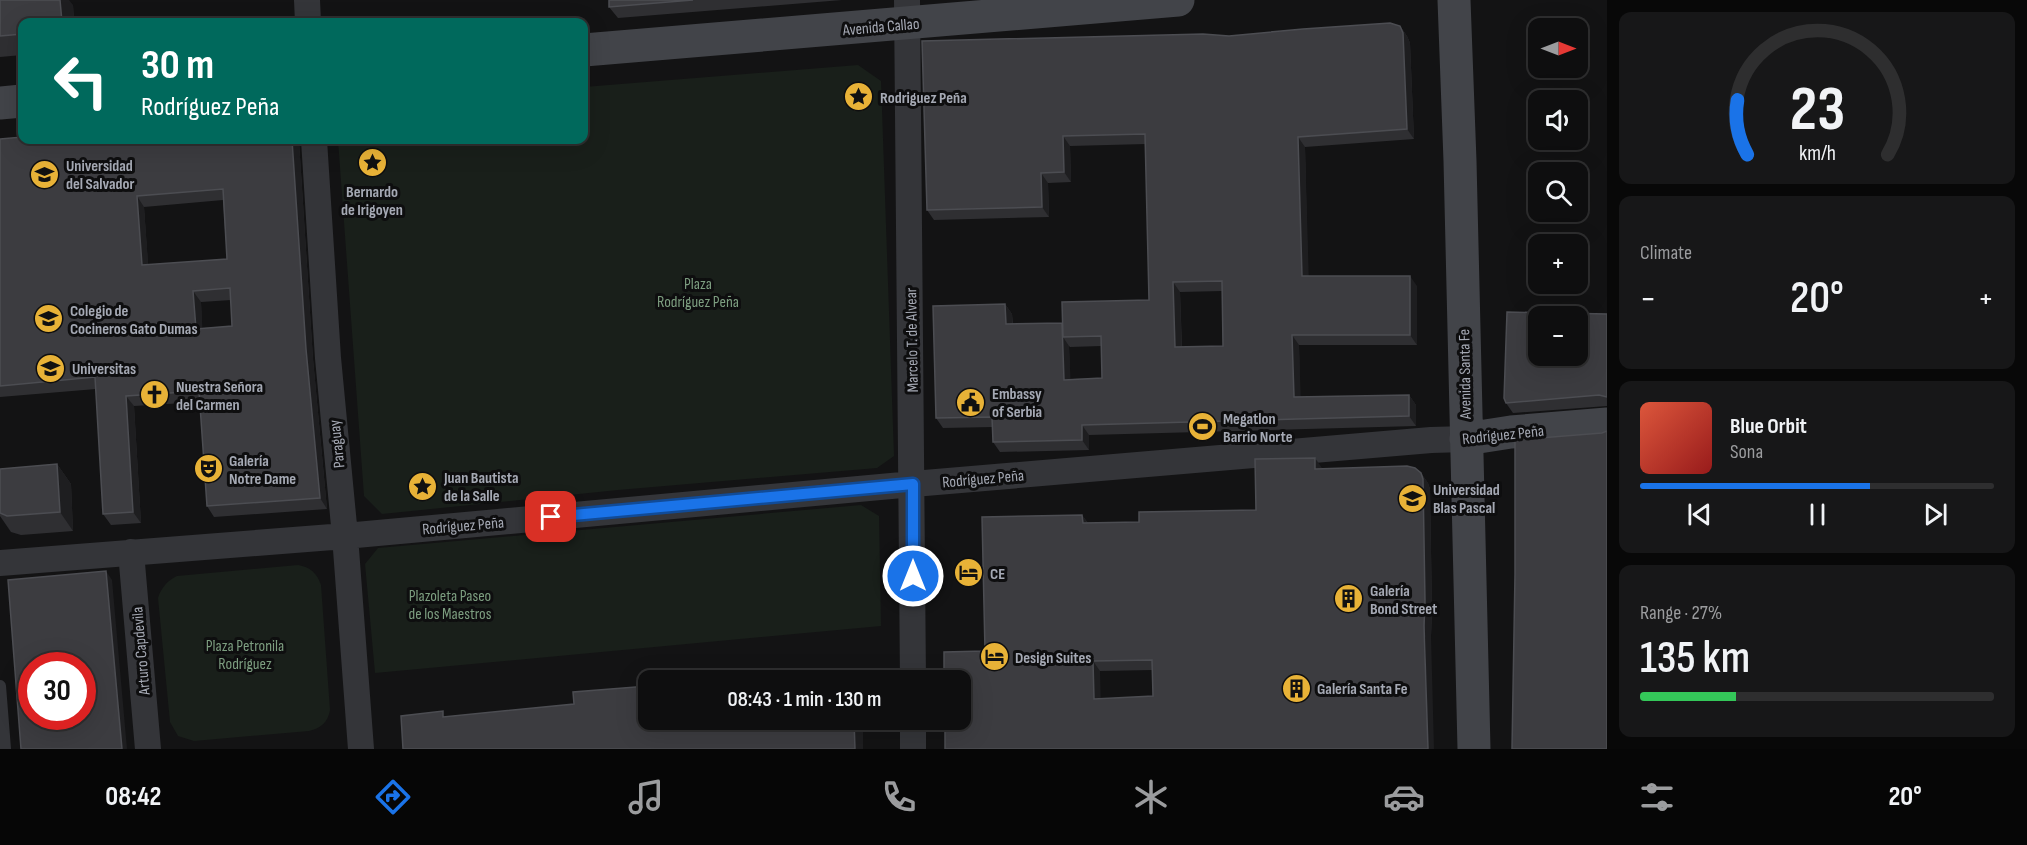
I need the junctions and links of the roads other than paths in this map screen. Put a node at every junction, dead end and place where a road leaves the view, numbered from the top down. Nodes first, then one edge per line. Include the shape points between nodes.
1 (307, 0) edge
2 (1178, 0) edge
3 (1454, 0) edge
4 (907, 12) edge
5 (308, 18) edge
6 (588, 50) edge
7 (18, 101) edge
8 (0, 103) edge
9 (314, 144) edge
10 (1607, 424) edge
11 (1466, 439) junction
12 (913, 484) junction
13 (345, 536) junction
14 (131, 552) junction
15 (0, 563) edge
16 (913, 670) edge
17 (0, 686) edge
18 (913, 730) edge
19 (5, 749) edge
20 (148, 749) edge
21 (361, 749) edge
22 (913, 749) edge
23 (1474, 749) edge

1 - 5 street
2 - 4 main road, Avenida Callao
3 - 11 main road, Avenida Santa Fe
4 - 6 main road, Avenida Callao
4 - 12 street, Marcelo T. de Alvear
7 - 8 main road
9 - 13 street, Paraguay via 328,358
10 - 11 main road, Rodríguez Peña
11 - 12 street, Rodríguez Peña
11 - 23 main road, Avenida Santa Fe
12 - 13 street, Rodríguez Peña
12 - 16 street, Marcelo T. de Alvear
13 - 14 street, Rodríguez Peña
13 - 21 street, Paraguay
14 - 15 street, Rodríguez Peña
14 - 20 street, Arturo Capdevila
17 - 19 lane
18 - 22 street

